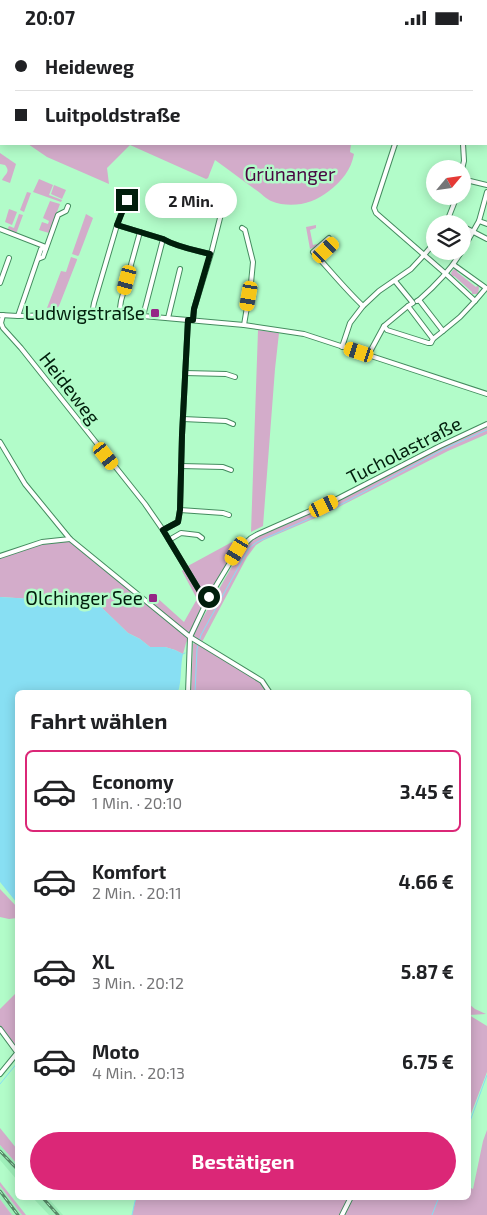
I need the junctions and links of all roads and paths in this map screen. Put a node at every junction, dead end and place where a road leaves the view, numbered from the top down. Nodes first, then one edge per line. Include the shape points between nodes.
1 (395, 145) edge
2 (463, 145) edge
3 (464, 160) edge
4 (471, 181) edge
5 (487, 185) edge
6 (487, 192) edge
7 (133, 197) dead end
8 (68, 206) dead end
9 (221, 214) dead end
10 (479, 221) junction
11 (487, 224) edge
12 (117, 225) junction
13 (242, 228) dead end
14 (0, 229) edge
15 (471, 230) edge
16 (140, 232) junction
17 (474, 232) junction
18 (471, 237) edge
19 (163, 239) junction
20 (487, 239) edge
21 (46, 247) junction
22 (426, 253) edge
23 (210, 254) junction
24 (424, 255) junction
25 (318, 257) junction
26 (9, 258) dead end
27 (457, 260) edge
28 (454, 265) junction
29 (180, 269) dead end
30 (446, 274) junction
31 (395, 281) junction
32 (0, 283) edge
33 (487, 288) edge
34 (419, 300) junction
35 (475, 301) junction
36 (412, 303) junction
37 (363, 306) junction
38 (408, 306) junction
39 (92, 314) junction
40 (1, 315) edge
41 (119, 315) junction
42 (143, 315) junction
43 (18, 316) junction
44 (168, 318) junction
45 (191, 320) junction
46 (244, 325) junction
47 (384, 326) junction
48 (443, 331) junction
49 (434, 339) junction
50 (342, 347) junction
51 (371, 350) dead end
52 (186, 373) junction
53 (235, 377) dead end
54 (487, 394) edge
55 (184, 419) junction
56 (234, 424) dead end
57 (487, 424) edge
58 (0, 441) edge
59 (181, 466) junction
60 (230, 471) dead end
61 (180, 510) junction
62 (229, 515) dead end
63 (163, 530) junction
64 (202, 538) dead end
65 (70, 539) junction
66 (169, 540) junction
67 (0, 556) edge
68 (208, 599) junction
69 (190, 637) junction
70 (188, 690) edge
71 (268, 690) edge
72 (0, 1029) edge
73 (15, 1049) edge
74 (15, 1055) edge
75 (0, 1074) edge
76 (350, 1200) edge
77 (342, 1215) edge

1 - 24 street via 374,208
2 - 3 street
4 - 5 street
6 - 10 street
7 - 12 street via 126,201
8 - 21 street via 58,215
9 - 23 street
10 - 11 street
10 - 17 street
12 - 16 street
12 - 39 street
13 - 46 street via 253,262
14 - 21 street
15 - 17 street
16 - 19 street
16 - 41 street
17 - 18 street
17 - 20 street
19 - 23 street
19 - 42 street
21 - 43 street via 41,249
22 - 24 street
23 - 45 street
24 - 30 street
24 - 31 street
25 - 25 street via 314,252 329,238 334,243
25 - 37 street
26 - 32 street
27 - 28 street
28 - 30 street
28 - 33 street
29 - 44 street
30 - 34 street
30 - 35 street
31 - 36 street
31 - 37 street
33 - 35 street
34 - 36 street
34 - 48 street
35 - 48 street
36 - 38 street
37 - 50 street via 350,323
38 - 47 street
38 - 49 street
39 - 41 street
39 - 43 street
40 - 43 street
40 - 63 street, Heideweg via 2,328
41 - 42 street
42 - 44 street
44 - 45 street
45 - 46 street
45 - 52 street
46 - 50 street via 278,329
47 - 49 street via 387,330 428,343
47 - 51 street
48 - 49 street
50 - 54 street
52 - 53 street
52 - 55 street
55 - 56 street
55 - 59 street
57 - 68 street, Tucholastraße via 336,500 251,538 237,551
58 - 65 street via 25,483
59 - 60 street via 223,467
59 - 61 street
61 - 62 street
61 - 63 street via 178,522
63 - 66 street, Heideweg
64 - 66 street via 181,533
65 - 67 street via 42,542
65 - 69 street
66 - 68 street, Heideweg via 202,595
68 - 69 street
69 - 70 street
69 - 71 street via 262,681
72 - 73 street
74 - 75 street
76 - 77 street

